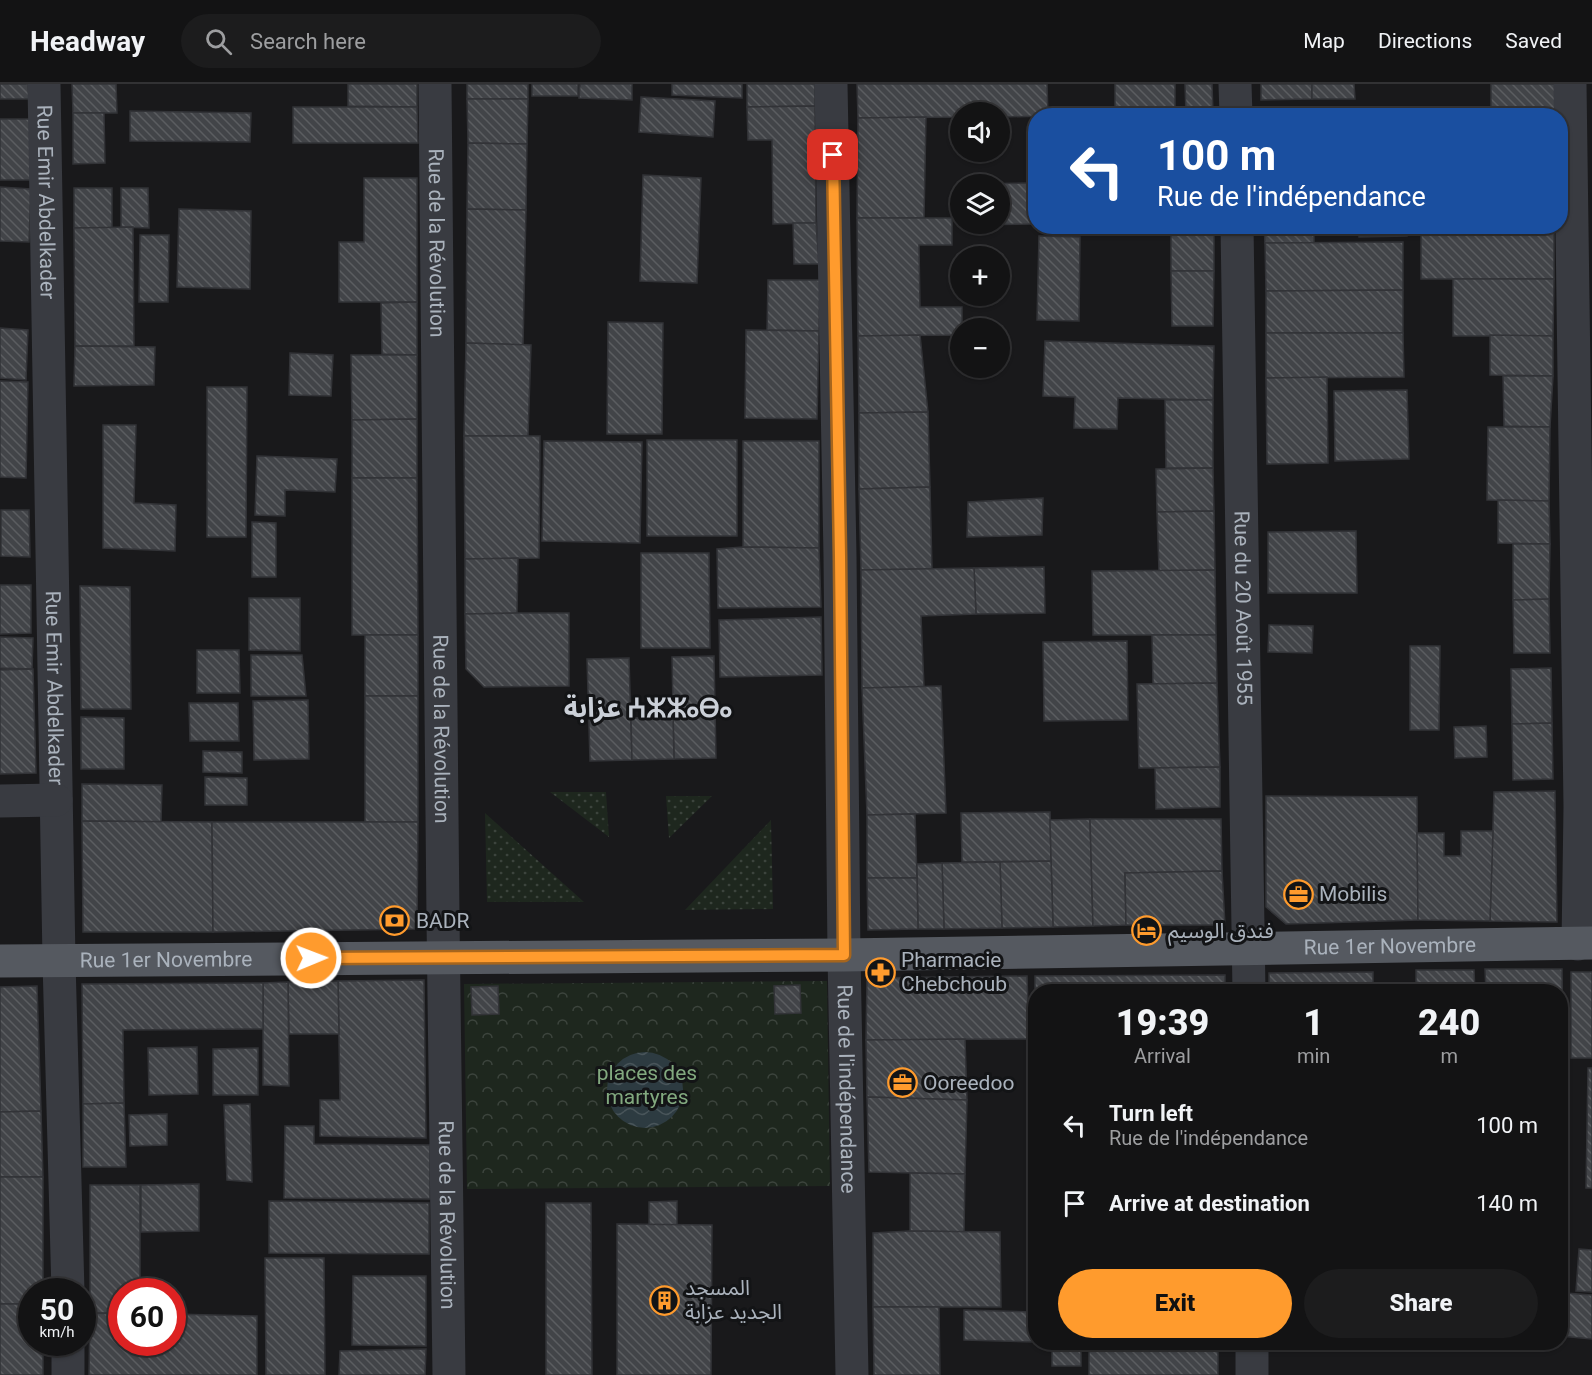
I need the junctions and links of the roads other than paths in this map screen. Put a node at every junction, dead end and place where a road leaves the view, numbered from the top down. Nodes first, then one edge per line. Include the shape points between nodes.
1 (44, 84) edge
2 (435, 84) edge
3 (831, 84) edge
4 (1235, 84) edge
5 (1570, 84) edge
6 (1236, 108) edge
7 (1237, 234) edge
8 (56, 800) junction
9 (0, 801) edge
10 (1586, 807) edge
11 (1585, 943) edge
12 (1249, 948) junction
13 (844, 955) junction
14 (443, 957) junction
15 (0, 961) edge
16 (59, 961) junction
17 (1249, 984) edge
18 (68, 1278) edge
19 (1252, 1350) edge
20 (68, 1356) edge
21 (68, 1375) edge
22 (449, 1375) edge
23 (852, 1375) edge
24 (1252, 1375) edge

1 - 8 street, Rue Emir Abdelkader
2 - 14 street, Rue de la Révolution
3 - 13 street, Rue de l'indépendance
4 - 6 street
5 - 10 street
7 - 12 street, Rue du 20 Août 1955
8 - 9 street
8 - 16 street, Rue Emir Abdelkader
10 - 11 street
11 - 12 main road, Rue 1er Novembre
12 - 13 main road, Rue 1er Novembre
12 - 17 street, Rue du 20 Août 1955
13 - 14 main road, Rue 1er Novembre
13 - 23 street, Rue de l'indépendance
14 - 16 main road, Rue 1er Novembre
14 - 22 street, Rue de la Révolution
15 - 16 main road, Rue 1er Novembre
16 - 18 street, Rue Emir Abdelkader
19 - 24 street
20 - 21 street

